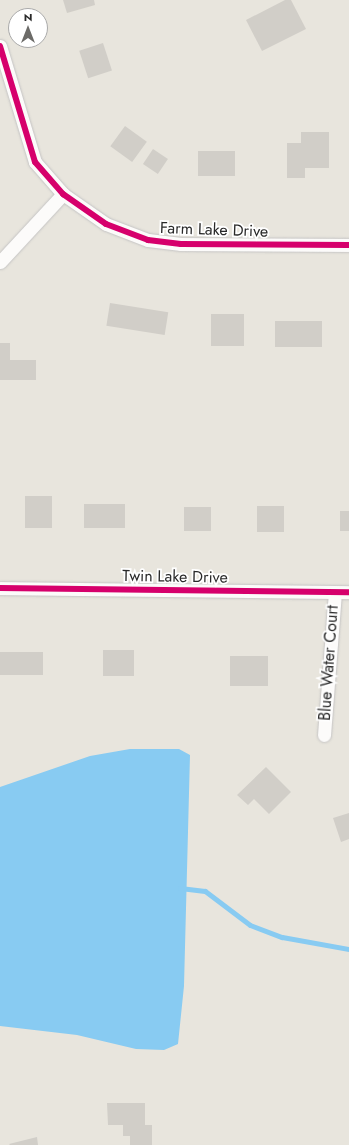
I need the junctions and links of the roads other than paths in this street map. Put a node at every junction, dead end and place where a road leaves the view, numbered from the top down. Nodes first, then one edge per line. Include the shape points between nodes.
1 (0, 46) edge
2 (63, 194) junction
3 (349, 245) edge
4 (0, 262) edge
5 (0, 588) edge
6 (335, 592) junction
7 (349, 592) edge
8 (324, 735) dead end

1 - 2 street, Farm Lake Drive via 35,162
2 - 3 street, Farm Lake Drive via 106,224 148,240 181,244
2 - 4 street
5 - 6 street, Twin Lake Drive
6 - 7 street, Twin Lake Drive
6 - 8 street, Blue Water Court

